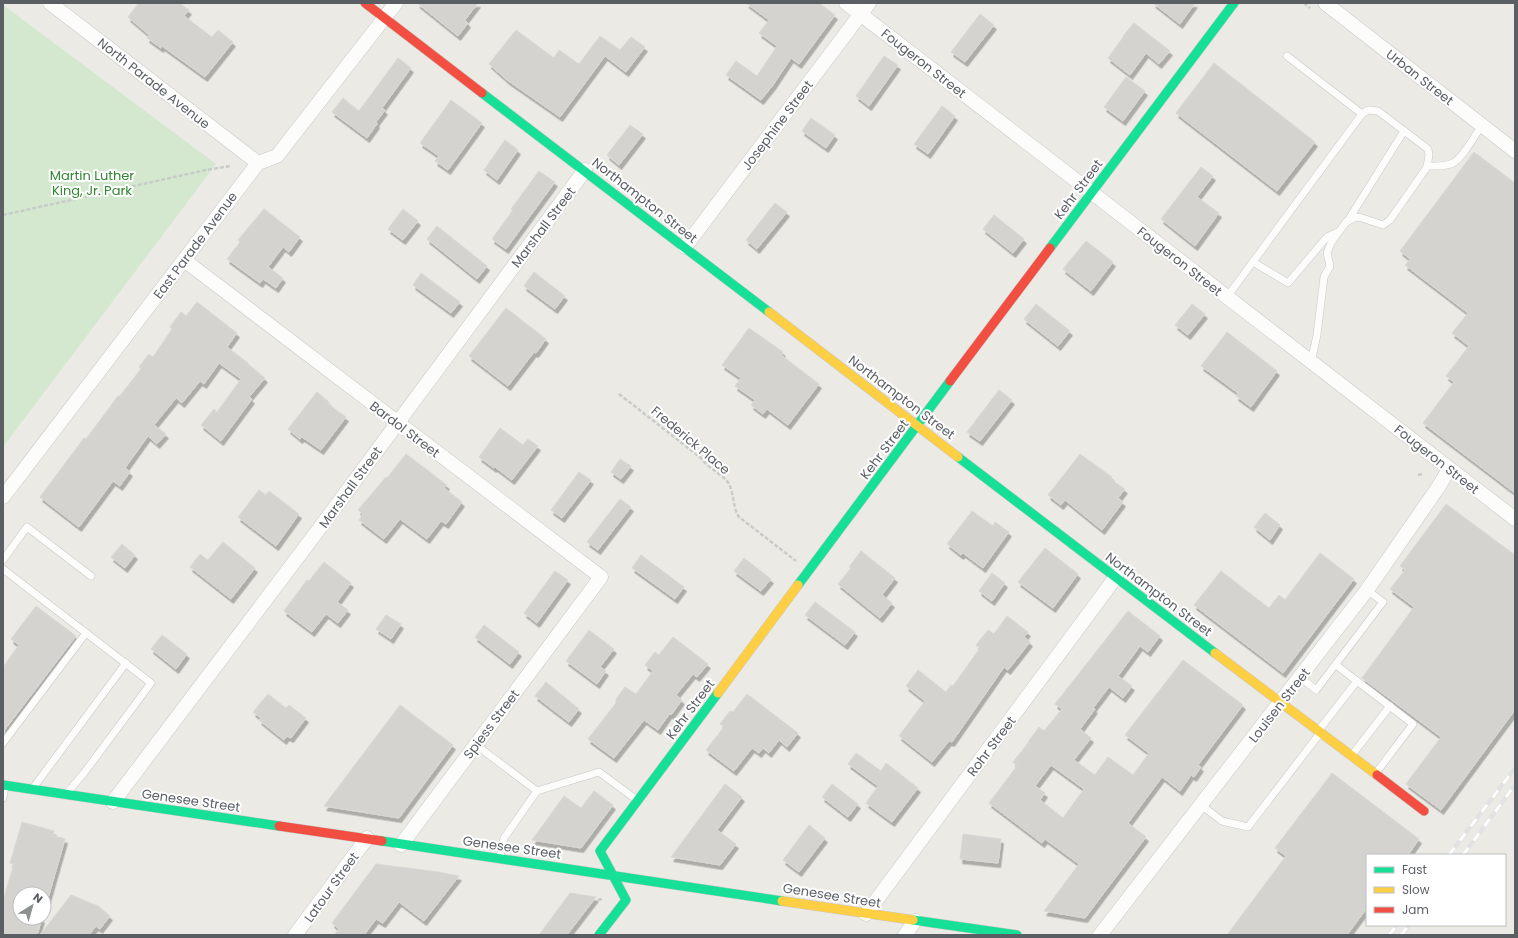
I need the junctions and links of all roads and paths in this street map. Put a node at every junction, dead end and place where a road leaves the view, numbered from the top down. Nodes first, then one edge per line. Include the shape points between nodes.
1 (50, 3) edge
2 (365, 3) edge
3 (396, 3) edge
4 (846, 3) edge
5 (869, 3) edge
6 (1234, 3) edge
7 (1325, 3) edge
8 (860, 14) junction
9 (384, 17) junction
10 (1287, 56) dead end
11 (1362, 114) junction
12 (1482, 125) junction
13 (1404, 131) junction
14 (1515, 151) edge
15 (258, 163) junction
16 (230, 166) dead end
17 (1427, 166) junction
18 (584, 170) junction
19 (1091, 192) junction
20 (3, 214) edge
21 (1346, 222) junction
22 (1339, 232) junction
23 (685, 248) junction
24 (184, 260) junction
25 (1252, 262) junction
26 (1227, 297) junction
27 (1311, 362) junction
28 (619, 394) dead end
29 (397, 423) junction
30 (917, 426) junction
31 (1449, 469) junction
32 (1423, 474) dead end
33 (1418, 475) dead end
34 (3, 497) edge
35 (1515, 520) edge
36 (3, 560) edge
37 (3, 569) edge
38 (810, 571) junction
39 (91, 576) dead end
40 (1116, 577) junction
41 (1367, 590) junction
42 (580, 603) joint
43 (86, 633) junction
44 (126, 663) junction
45 (1336, 665) junction
46 (1300, 678) junction
47 (1357, 681) junction
48 (1282, 702) junction
49 (1390, 706) junction
50 (1320, 732) junction
51 (3, 743) edge
52 (476, 744) junction
53 (1352, 756) junction
54 (1375, 774) junction
55 (4, 785) edge
56 (32, 789) junction
57 (537, 791) junction
58 (66, 795) junction
59 (3, 798) edge
60 (638, 800) junction
61 (113, 802) junction
62 (1201, 805) junction
63 (1424, 811) dead end
64 (367, 838) junction
65 (401, 845) junction
66 (500, 858) junction
67 (612, 874) junction
68 (602, 898) dead end
69 (598, 900) dead end
70 (866, 914) junction
71 (915, 921) junction
72 (295, 935) edge
73 (599, 935) edge
74 (905, 935) edge
75 (1017, 935) edge
76 (1100, 935) edge

1 - 15 street, North Parade Avenue
2 - 9 street, Northampton Street
3 - 9 street
4 - 8 street, Fougeron Street
5 - 8 street, Josephine Street
6 - 19 street, Kehr Street
7 - 12 street, Urban Street
8 - 19 street, Fougeron Street
8 - 23 street, Josephine Street
9 - 15 street via 277,156
9 - 18 street, Northampton Street
10 - 11 lane
11 - 13 lane via 1368,110 1378,110
11 - 25 lane
12 - 14 street, Urban Street
12 - 17 lane via 1460,158 1441,166
13 - 17 lane via 1428,149
13 - 21 lane
15 - 24 street, East Parade Avenue
16 - 20 path
17 - 21 lane via 1390,220 1383,226 1356,217
18 - 23 street, Northampton Street
18 - 29 street, Marshall Street
19 - 26 street, Fougeron Street
19 - 30 street, Kehr Street
21 - 22 lane
22 - 25 lane via 1327,237 1288,283
22 - 27 lane via 1327,253 1330,266 1324,277
23 - 30 street, Northampton Street
24 - 29 street, Bardol Street
24 - 34 street, East Parade Avenue
25 - 26 lane
26 - 27 street, Fougeron Street
27 - 31 street, Fougeron Street
28 - 38 path, Frederick Place via 701,458 727,482 739,517
29 - 42 street, Bardol Street via 600,577
29 - 61 street, Marshall Street
30 - 38 street, Kehr Street
30 - 40 street, Northampton Street
31 - 35 street, Fougeron Street
31 - 41 street, Louisen Street
32 - 33 path
36 - 39 lane via 28,527
37 - 43 lane
38 - 60 street, Kehr Street
40 - 48 street, Northampton Street
40 - 70 street, Rohr Street
41 - 45 lane via 1383,602
41 - 46 street, Louisen Street
42 - 52 street, Spiess Street
43 - 44 lane
43 - 51 lane
44 - 56 lane
44 - 58 lane via 151,683
45 - 46 lane via 1316,690
45 - 47 lane
46 - 48 street, Louisen Street
47 - 49 lane
47 - 50 lane
48 - 50 street, Northampton Street
48 - 62 street, Louisen Street
49 - 53 lane
49 - 54 lane via 1413,724
50 - 53 street, Northampton Street
50 - 62 lane via 1248,827 1222,821
52 - 57 lane
52 - 65 street, Spiess Street
53 - 54 street, Northampton Street
54 - 63 street, Northampton Street
55 - 56 street, Genesee Street
55 - 59 lane
56 - 58 street, Genesee Street
57 - 60 lane via 599,772
57 - 66 lane via 504,838
58 - 61 street, Genesee Street
60 - 67 street, Kehr Street via 600,851
61 - 64 street, Genesee Street
62 - 76 street, Louisen Street
64 - 65 street, Genesee Street
64 - 72 street, Latour Street
65 - 66 street, Genesee Street
66 - 67 street, Genesee Street
67 - 70 street, Genesee Street
67 - 73 street via 626,900
68 - 69 path
70 - 71 street, Genesee Street
71 - 74 street
71 - 75 street, Genesee Street

